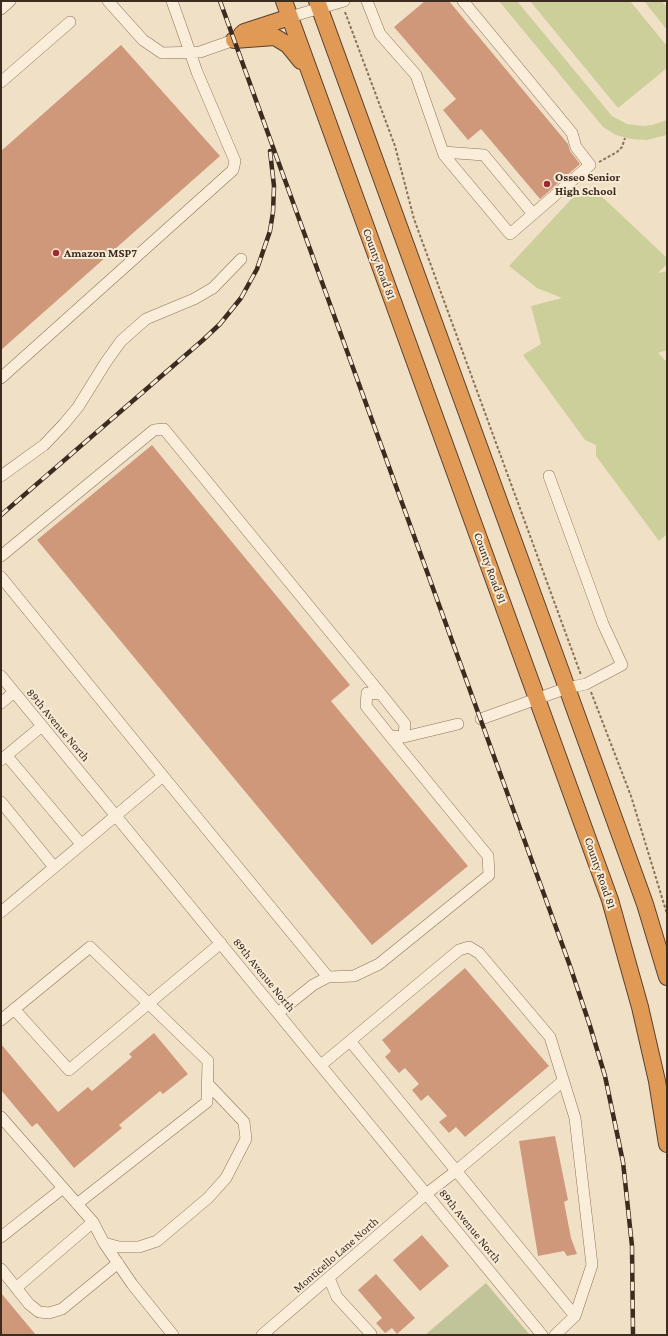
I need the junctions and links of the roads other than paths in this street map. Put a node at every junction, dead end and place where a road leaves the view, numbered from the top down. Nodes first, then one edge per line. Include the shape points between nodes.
1 (10, 1) edge
2 (108, 1) edge
3 (172, 1) edge
4 (284, 1) edge
5 (367, 1) edge
6 (463, 1) edge
7 (342, 2) edge
8 (319, 5) edge
9 (1, 9) edge
10 (290, 17) junction
11 (70, 22) dead end
12 (234, 40) junction
13 (192, 53) junction
14 (309, 73) junction
15 (1, 82) edge
16 (443, 152) junction
17 (533, 214) junction
18 (242, 259) dead end
19 (1, 378) edge
20 (1, 476) edge
21 (549, 476) dead end
22 (1, 556) edge
23 (1, 577) edge
24 (1, 676) edge
25 (568, 688) junction
26 (14, 692) junction
27 (381, 694) junction
28 (538, 699) junction
29 (1, 703) edge
30 (481, 719) dead end
31 (458, 724) dead end
32 (42, 726) junction
33 (390, 736) junction
34 (404, 737) junction
35 (4, 758) edge
36 (163, 776) junction
37 (1, 802) edge
38 (115, 815) junction
39 (81, 844) junction
40 (54, 868) junction
41 (1, 912) edge
42 (221, 943) junction
43 (328, 977) junction
44 (667, 977) edge
45 (149, 1004) junction
46 (14, 1009) junction
47 (278, 1013) junction
48 (1, 1020) edge
49 (350, 1041) junction
50 (321, 1065) junction
51 (563, 1080) junction
52 (208, 1083) junction
53 (3, 1122) edge
54 (667, 1144) edge
55 (456, 1171) junction
56 (63, 1188) junction
57 (426, 1194) junction
58 (77, 1204) junction
59 (93, 1222) junction
60 (1, 1237) edge
61 (104, 1243) junction
62 (118, 1263) junction
63 (1, 1269) edge
64 (329, 1278) junction
65 (16, 1288) junction
66 (575, 1316) junction
67 (371, 1334) edge
68 (173, 1335) edge
69 (262, 1335) edge
70 (542, 1335) edge
71 (555, 1335) edge

1 - 9 street
2 - 13 street via 152,48 162,53
3 - 13 street
4 - 10 highway, County Road 81
5 - 16 street via 380,34 416,75
6 - 17 street via 572,133 576,147 590,165
7 - 8 street
8 - 10 street
8 - 25 highway
10 - 12 highway via 244,32
10 - 14 highway, County Road 81
11 - 15 street
12 - 13 street
12 - 14 highway via 275,38 282,41 294,52
13 - 19 street via 197,72 236,161 233,170
14 - 28 highway, County Road 81
16 - 17 street via 484,155
16 - 17 street via 510,234
18 - 20 street via 213,288 194,299 146,319 126,337 64,424 44,446
21 - 25 street via 603,624 622,665 586,684
22 - 27 street via 154,430 164,429
23 - 36 street
24 - 26 street, 89th Avenue North
25 - 28 street
25 - 44 highway
26 - 29 street
26 - 32 street, 89th Avenue North
27 - 33 street via 367,693 366,706
27 - 34 street via 405,724
28 - 30 street
28 - 54 highway, County Road 81 via 620,931 657,1081
31 - 34 street
32 - 35 street
32 - 38 street, 89th Avenue North
33 - 34 street
33 - 43 street via 488,856 488,875 380,964 354,976
35 - 39 street
36 - 38 street
36 - 43 street
37 - 40 street
38 - 39 street
38 - 42 street, 89th Avenue North
39 - 40 street
40 - 41 street
42 - 45 street
42 - 47 street, 89th Avenue North
43 - 47 street via 313,985
45 - 46 street via 90,947
45 - 46 street via 69,1070
45 - 52 street via 208,1061
46 - 48 street
47 - 50 street, 89th Avenue North
49 - 50 street
49 - 51 street via 459,950 469,947 479,953 550,1037
49 - 55 street
50 - 57 street, 89th Avenue North
51 - 55 street, Monticello Lane North
51 - 66 street via 575,1118 592,1265
52 - 58 street via 207,1102
52 - 61 street via 244,1122 246,1140 226,1178 208,1198 157,1241 139,1247 119,1248
53 - 56 street
55 - 57 street, Monticello Lane North
55 - 66 street
56 - 58 street
56 - 60 street
57 - 64 street, Monticello Lane North
57 - 70 street, 89th Avenue North
58 - 59 street
59 - 61 street
59 - 65 street
61 - 62 street
62 - 65 street via 62,1308 49,1313 39,1312
62 - 68 street
63 - 65 street
64 - 67 street via 337,1297
64 - 69 street, Monticello Lane North
66 - 71 street

